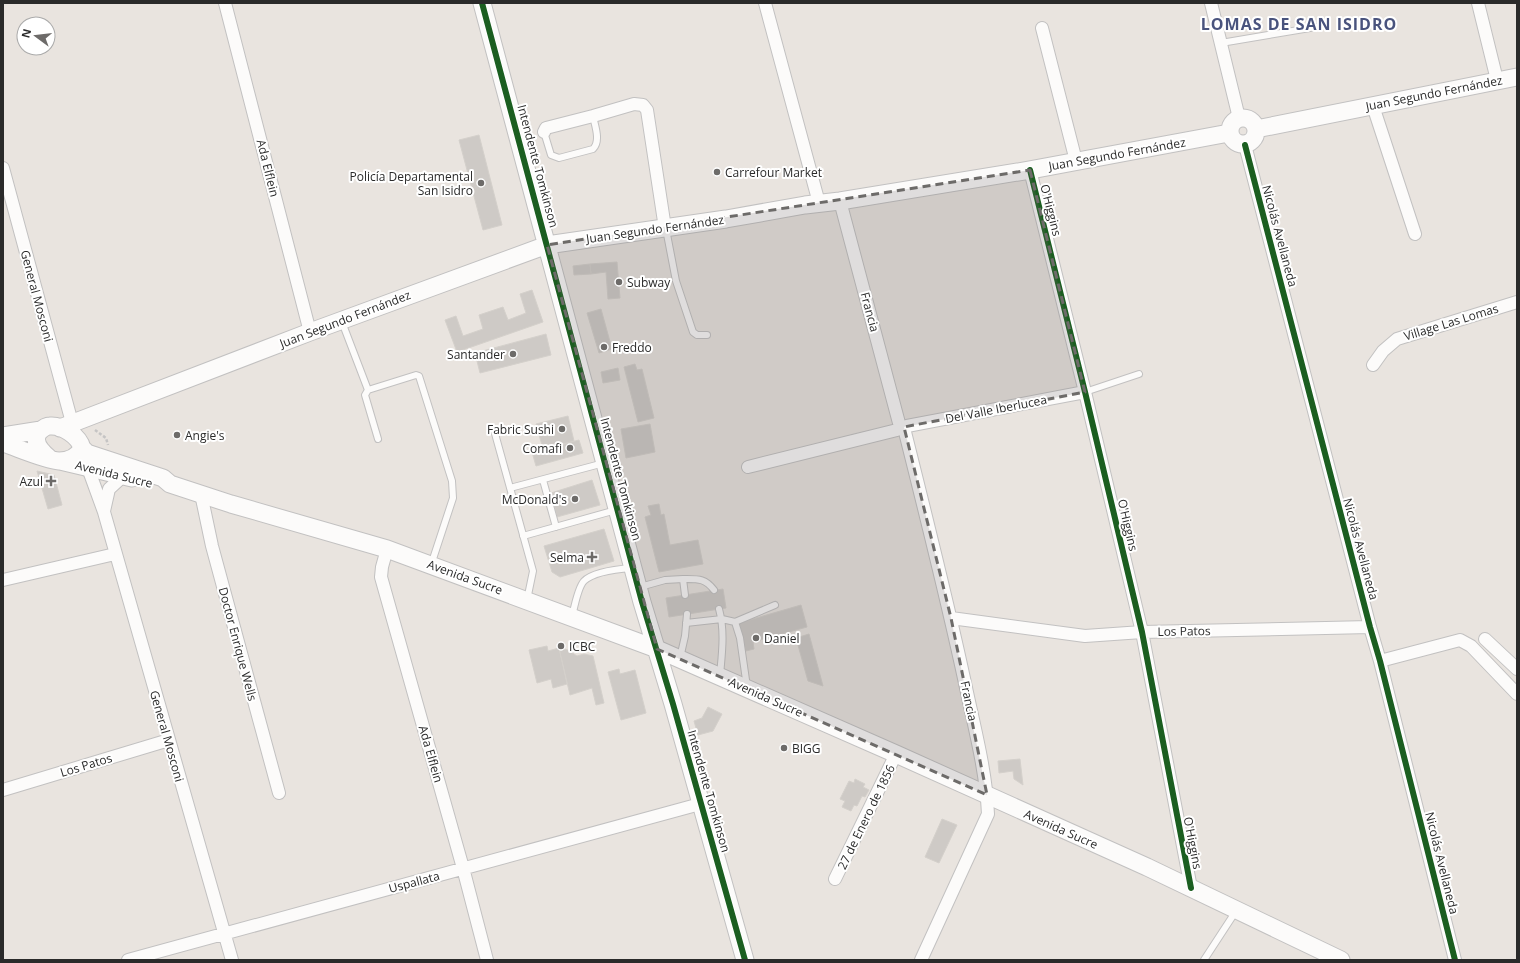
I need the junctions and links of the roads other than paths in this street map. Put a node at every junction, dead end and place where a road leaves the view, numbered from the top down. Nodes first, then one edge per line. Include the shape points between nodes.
1 (225, 3) edge
2 (765, 3) edge
3 (1211, 3) edge
4 (1478, 3) edge
5 (484, 4) edge
6 (1316, 27) dead end
7 (1042, 28) dead end
8 (1221, 43) junction
9 (1517, 77) edge
10 (1497, 80) junction
11 (1373, 106) junction
12 (593, 116) junction
13 (1239, 118) junction
14 (1256, 129) junction
15 (544, 132) joint
16 (1229, 133) junction
17 (1245, 144) junction
18 (1076, 161) junction
19 (3, 168) edge
20 (1030, 170) junction
21 (840, 201) junction
22 (819, 203) junction
23 (665, 228) junction
24 (1415, 234) dead end
25 (547, 245) junction
26 (1517, 302) edge
27 (342, 320) junction
28 (310, 332) junction
29 (707, 335) dead end
30 (1373, 365) dead end
31 (1139, 374) dead end
32 (368, 390) junction
33 (1085, 392) junction
34 (902, 428) junction
35 (41, 430) junction
36 (494, 430) dead end
37 (76, 434) junction
38 (3, 436) edge
39 (378, 440) dead end
40 (3, 443) edge
41 (54, 459) junction
42 (606, 463) junction
43 (748, 467) dead end
44 (88, 468) junction
45 (123, 476) junction
46 (543, 480) junction
47 (170, 484) junction
48 (510, 488) junction
49 (201, 494) junction
50 (618, 510) junction
51 (104, 512) junction
52 (556, 527) junction
53 (523, 536) junction
54 (387, 549) junction
55 (115, 554) junction
56 (431, 565) junction
57 (634, 568) junction
58 (683, 579) junction
59 (3, 580) edge
60 (639, 588) junction
61 (714, 590) dead end
62 (685, 595) dead end
63 (527, 600) junction
64 (775, 605) dead end
65 (719, 609) dead end
66 (687, 614) dead end
67 (572, 617) junction
68 (951, 618) junction
69 (722, 619) junction
70 (735, 622) junction
71 (686, 623) junction
72 (1370, 627) junction
73 (1142, 632) junction
74 (1485, 639) dead end
75 (657, 649) junction
76 (680, 659) junction
77 (1380, 661) junction
78 (1517, 669) edge
79 (719, 676) junction
80 (748, 689) junction
81 (1517, 694) edge
82 (169, 740) junction
83 (896, 754) junction
84 (3, 790) edge
85 (278, 793) dead end
86 (987, 795) junction
87 (700, 804) junction
88 (463, 868) junction
89 (835, 879) dead end
90 (1191, 888) junction
91 (1236, 911) junction
92 (224, 933) junction
93 (1333, 958) edge
94 (128, 960) edge
95 (232, 960) edge
96 (487, 960) edge
97 (745, 960) edge
98 (921, 960) edge
99 (1204, 960) edge
100 (1455, 960) edge

1 - 28 street, Ada Elflein
2 - 22 street
3 - 8 street
4 - 10 street
5 - 25 main road, Intendente Tomkinson
6 - 8 lane
7 - 18 street
8 - 13 street
9 - 10 main road, Juan Segundo Fernández
10 - 11 main road, Juan Segundo Fernández
11 - 14 main road, Juan Segundo Fernández
11 - 24 street
12 - 15 street via 546,128
12 - 15 lane via 598,140 593,148 559,158 554,157 551,155
12 - 23 street via 634,104 643,105 647,110
13 - 14 main road via 1253,122
13 - 16 main road via 1233,121
14 - 17 main road via 1256,136 1252,142
16 - 17 main road via 1232,140 1238,144
16 - 18 main road, Juan Segundo Fernández
17 - 72 street, Nicolás Avellaneda
18 - 20 main road, Juan Segundo Fernández
19 - 37 street, General Mosconi
20 - 21 main road, Juan Segundo Fernández
20 - 33 street, O'Higgins
21 - 22 main road, Juan Segundo Fernández
21 - 34 street, Francia
22 - 23 main road, Juan Segundo Fernández
23 - 25 main road, Juan Segundo Fernández
23 - 29 lane via 676,281 693,332 697,335
25 - 27 main road, Juan Segundo Fernández
25 - 42 main road, Intendente Tomkinson
26 - 30 street, Village Las Lomas via 1397,339
27 - 28 main road, Juan Segundo Fernández
27 - 32 lane
28 - 37 main road, Juan Segundo Fernández via 104,412
31 - 33 lane
32 - 39 lane via 365,395
32 - 56 lane via 419,376 452,480 453,498
33 - 34 street, Del Valle Iberlucea
33 - 73 street, O'Higgins
34 - 43 street, Del Valle Iberlucea
34 - 68 street, Francia
35 - 37 main road via 49,426
35 - 38 main road
35 - 41 main road via 37,436 38,444
36 - 48 lane
37 - 41 main road via 80,452 73,457
37 - 47 main road, Avenida Sucre via 87,453 163,478
40 - 41 main road, Avenida Sucre
41 - 44 main road, Avenida Sucre
42 - 46 lane
42 - 50 main road, Intendente Tomkinson
44 - 45 main road, Avenida Sucre
44 - 51 street, General Mosconi
45 - 47 main road, Avenida Sucre via 161,486
45 - 51 street, General Mosconi via 109,489
46 - 48 lane
46 - 52 lane
47 - 49 main road, Avenida Sucre
48 - 53 lane
49 - 54 main road, Avenida Sucre
49 - 85 street, Doctor Enrique Wells via 212,546
50 - 52 lane
50 - 57 main road, Intendente Tomkinson
51 - 55 street, General Mosconi
52 - 53 lane
53 - 63 lane via 533,571
54 - 56 main road, Avenida Sucre
54 - 88 street, Ada Elflein via 381,577
55 - 59 street
55 - 82 street, General Mosconi
56 - 63 main road, Avenida Sucre
57 - 60 main road, Intendente Tomkinson
57 - 67 lane via 592,576 583,581
58 - 60 lane via 665,580
58 - 61 lane via 704,580
58 - 62 lane
60 - 75 main road, Intendente Tomkinson
63 - 67 main road, Avenida Sucre
64 - 70 lane
65 - 69 lane
66 - 71 lane
67 - 75 main road, Avenida Sucre
68 - 73 street, Los Patos via 1085,636
68 - 86 street, Francia via 983,765
69 - 70 lane
69 - 71 lane
69 - 79 lane
70 - 80 lane
71 - 76 lane
72 - 73 street, Los Patos
72 - 77 street, Nicolás Avellaneda
73 - 90 street, O'Higgins
74 - 78 street
75 - 76 main road, Avenida Sucre
75 - 87 main road, Intendente Tomkinson
76 - 79 main road, Avenida Sucre
77 - 81 street via 1460,640 1471,646
77 - 100 street, Nicolás Avellaneda
79 - 80 main road, Avenida Sucre
80 - 83 main road, Avenida Sucre
82 - 84 street, Los Patos
82 - 92 street, General Mosconi
83 - 86 main road, Avenida Sucre
83 - 89 street, 27 de Enero de 1856
86 - 90 main road, Avenida Sucre
86 - 98 street, Francia via 988,814
87 - 88 street, Uspallata
87 - 97 main road, Intendente Tomkinson
88 - 92 street, Uspallata
88 - 96 street, Ada Elflein
90 - 91 main road, Avenida Sucre
91 - 93 main road, Avenida Sucre
91 - 99 lane
92 - 94 street, Uspallata
92 - 95 street, General Mosconi

